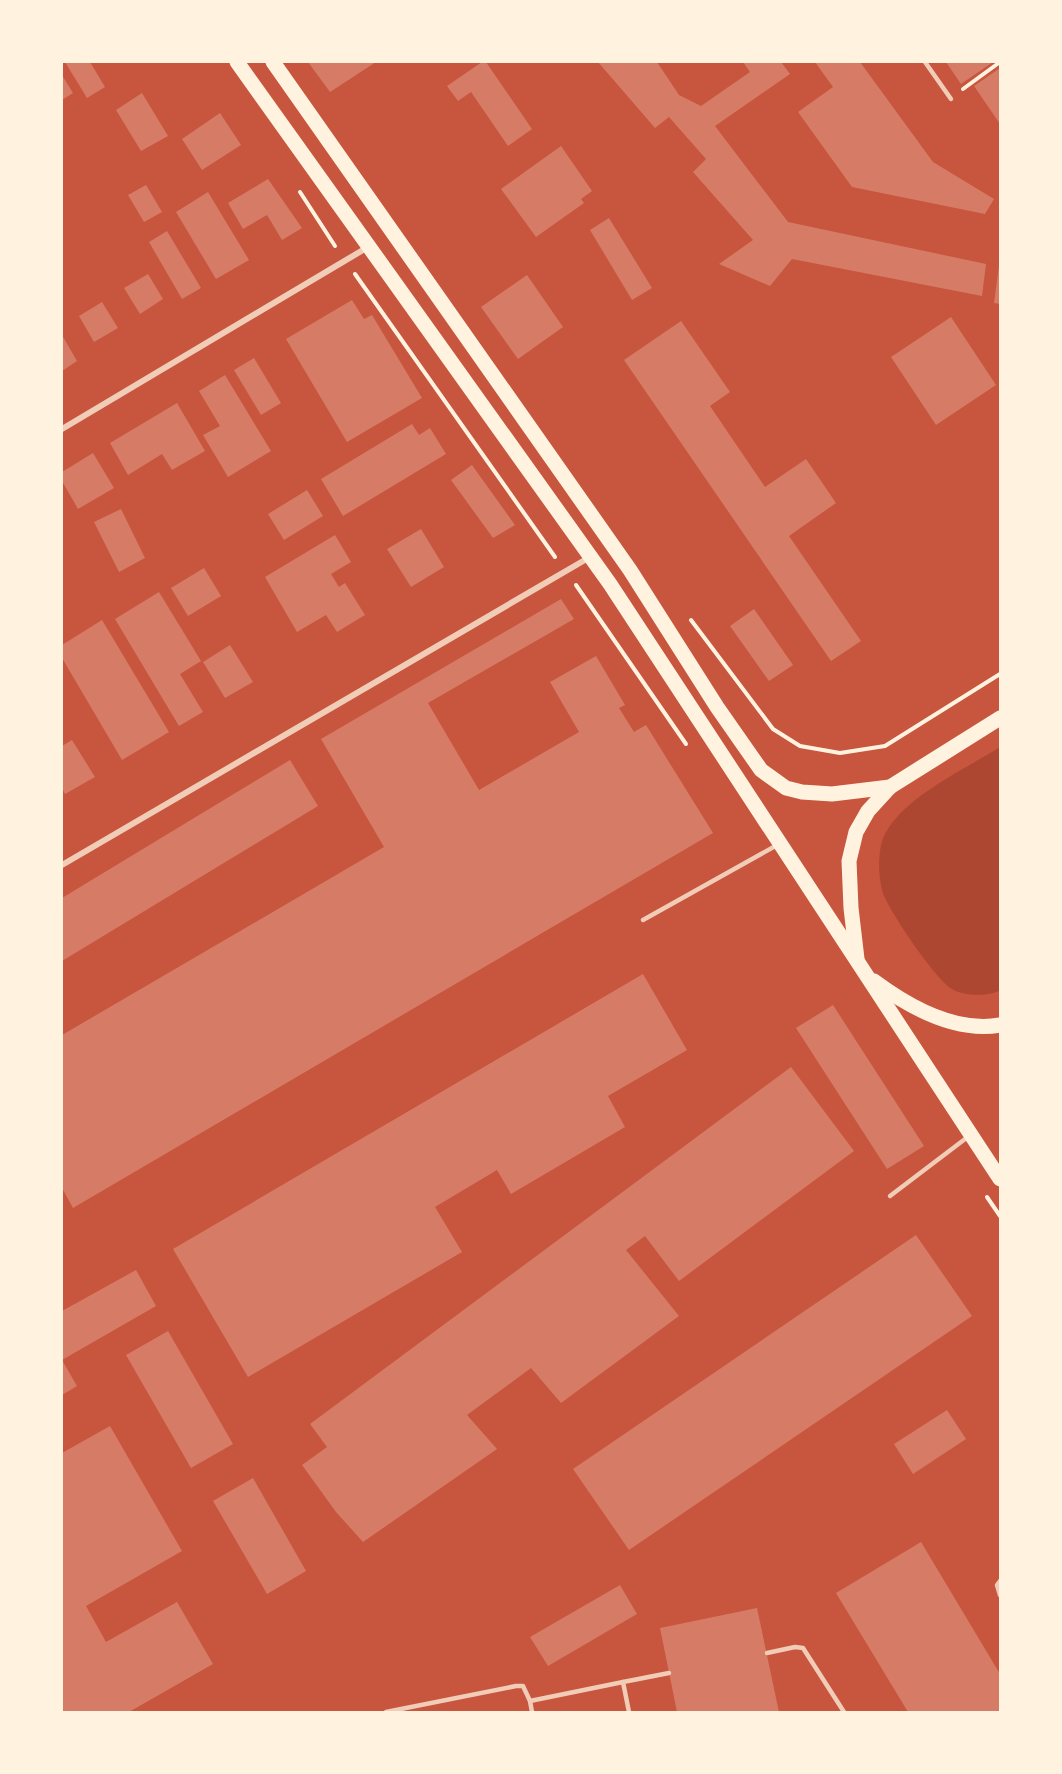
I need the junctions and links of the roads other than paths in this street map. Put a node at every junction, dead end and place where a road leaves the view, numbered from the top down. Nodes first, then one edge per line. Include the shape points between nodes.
1 (237, 62) edge
2 (273, 62) edge
3 (925, 62) edge
4 (951, 99) road end
5 (368, 247) junction
6 (62, 429) edge
7 (591, 556) junction
8 (1000, 718) edge
9 (890, 788) junction
10 (778, 844) junction
11 (62, 865) edge
12 (643, 920) dead end
13 (862, 969) junction
14 (1000, 1025) edge
15 (971, 1135) junction
16 (1000, 1179) edge
17 (890, 1196) dead end
18 (1000, 1581) edge
19 (1000, 1595) edge
20 (767, 1653) dead end
21 (669, 1673) dead end
22 (622, 1682) junction
23 (530, 1701) junction
24 (841, 1711) edge
25 (386, 1713) edge
26 (532, 1713) edge
27 (629, 1713) edge

1 - 5 main road
2 - 9 main road via 630,570 761,770 786,788 818,794
3 - 4 lane
5 - 6 street
5 - 7 main road
7 - 10 main road
7 - 11 street
8 - 9 main road
9 - 13 main road via 868,810 850,854 850,897
10 - 12 lane
10 - 13 main road
13 - 14 main road via 914,1006 952,1022
13 - 15 main road
15 - 16 main road
15 - 17 lane
18 - 19 lane
20 - 24 lane via 803,1648
21 - 22 lane
22 - 23 lane
22 - 27 lane
23 - 25 lane via 523,1686 516,1686
23 - 26 lane

